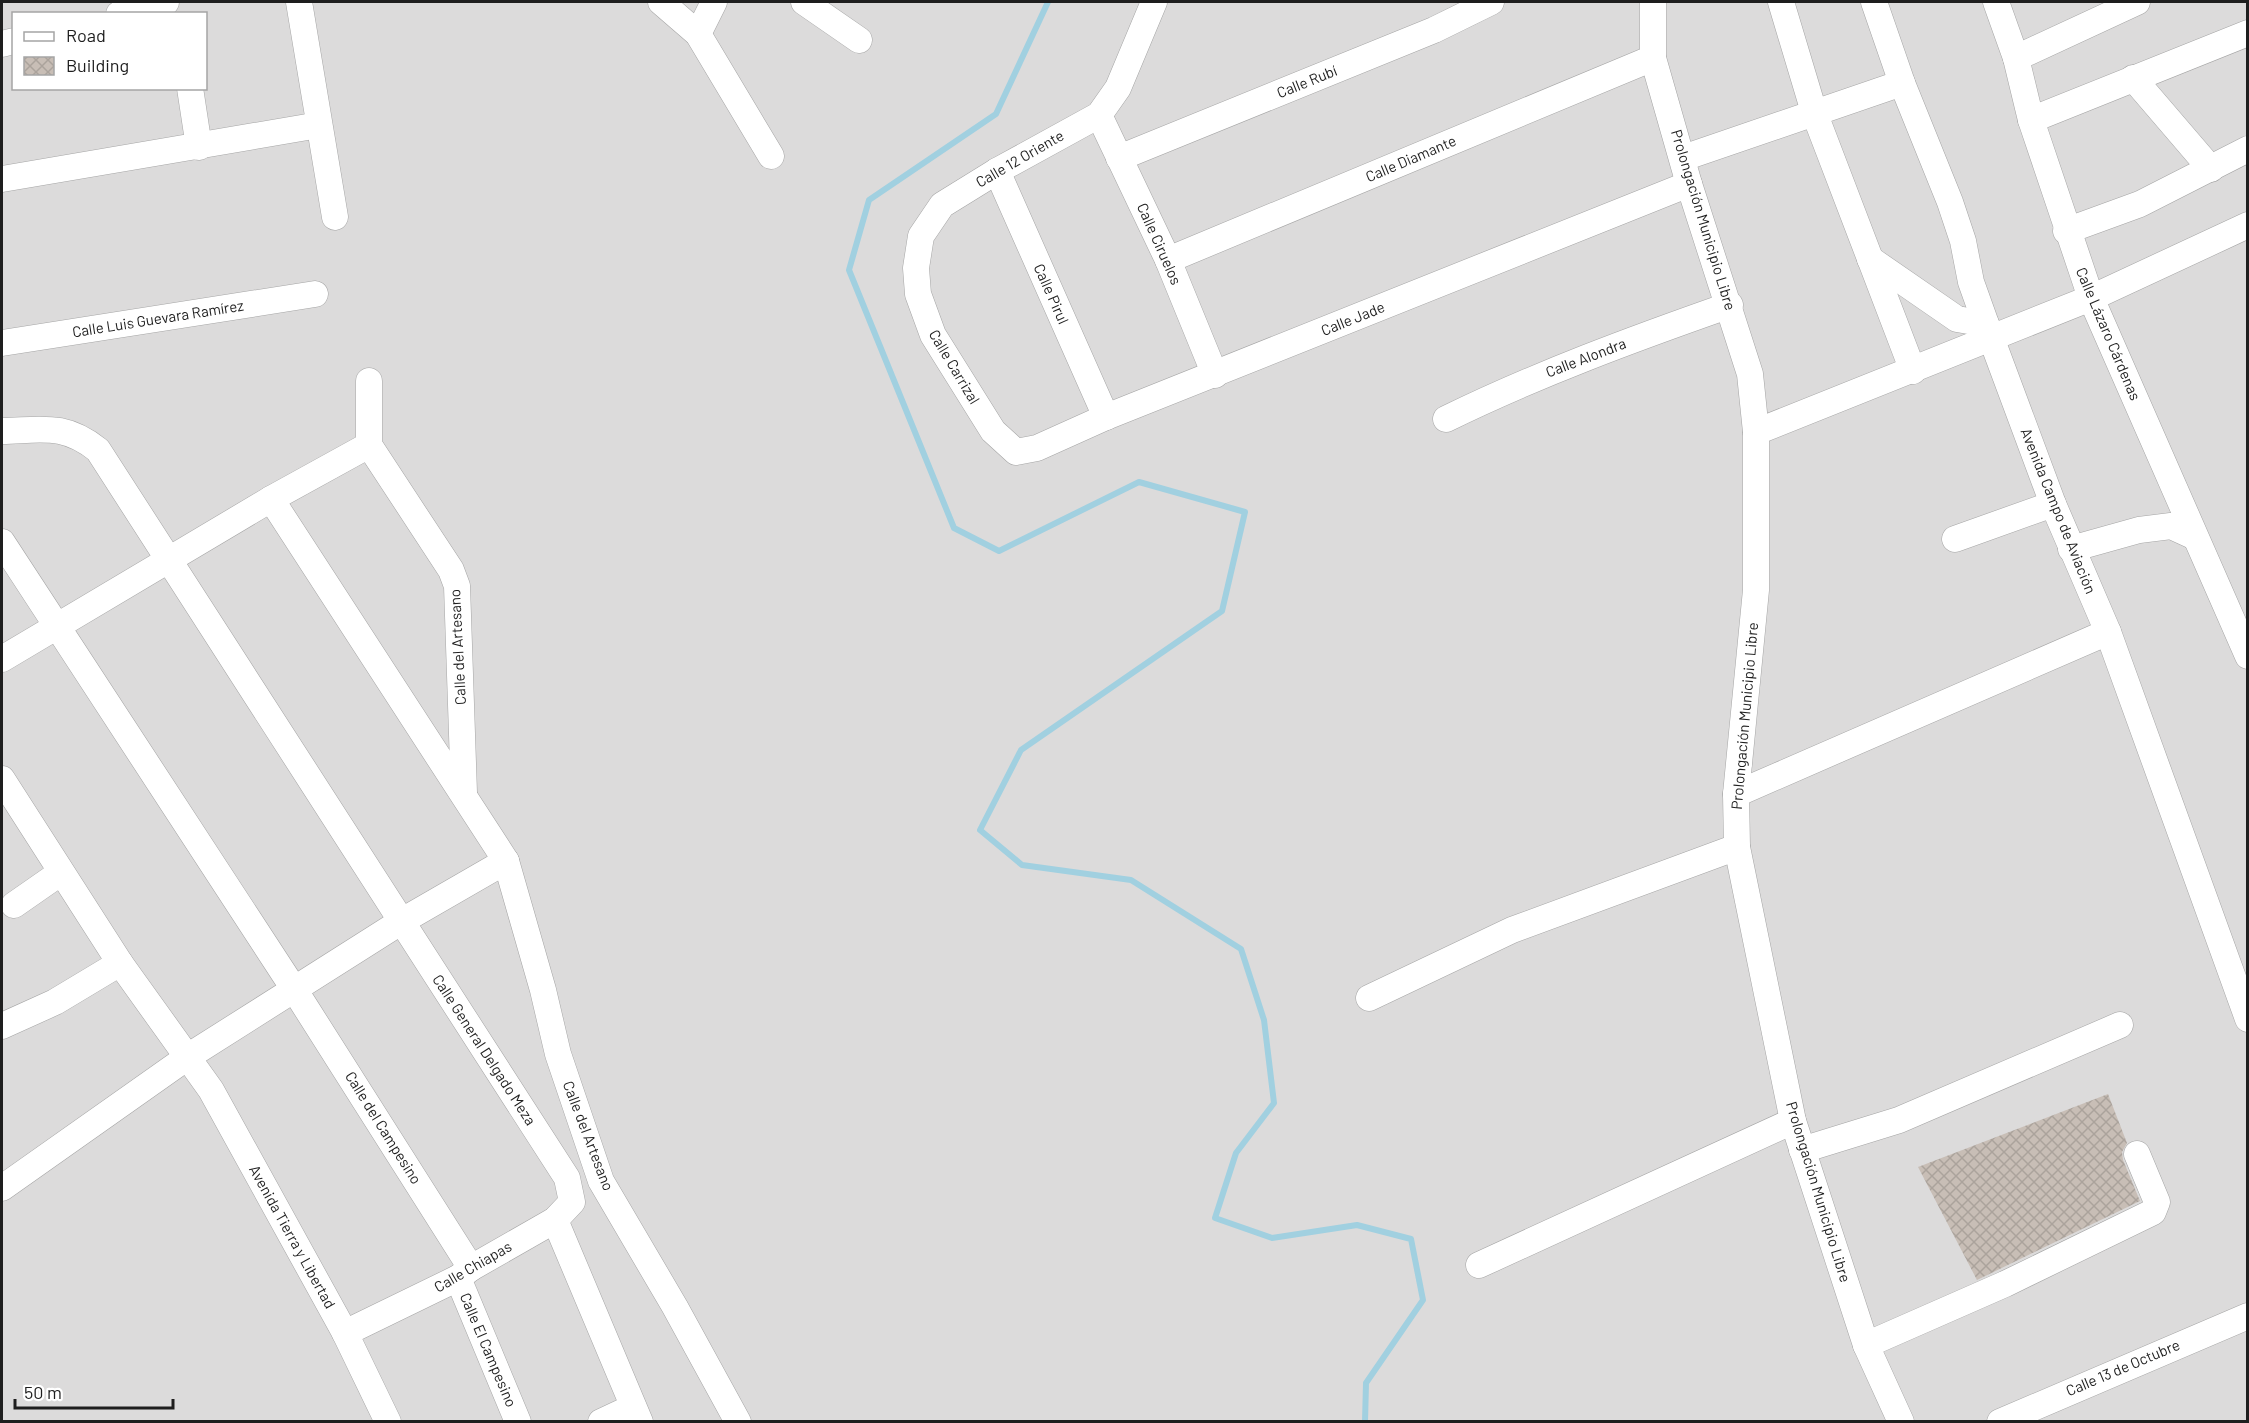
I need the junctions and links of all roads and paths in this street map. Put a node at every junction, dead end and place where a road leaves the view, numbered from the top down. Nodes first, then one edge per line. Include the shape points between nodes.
1 (166, 2) edge
2 (299, 2) edge
3 (661, 2) edge
4 (714, 2) edge
5 (804, 2) edge
6 (1154, 2) edge
7 (1491, 2) edge
8 (1653, 2) edge
9 (1781, 2) edge
10 (1874, 2) edge
11 (1996, 2) edge
12 (2137, 2) edge
13 (127, 12) edge
14 (2247, 33) edge
15 (698, 34) junction
16 (859, 40) dead end
17 (1653, 58) junction
18 (2016, 58) junction
19 (2133, 78) junction
20 (1902, 84) junction
21 (190, 90) edge
22 (1814, 112) junction
23 (1099, 115) junction
24 (2031, 120) junction
25 (319, 125) junction
26 (199, 147) junction
27 (2247, 149) edge
28 (771, 156) dead end
29 (1119, 158) junction
30 (1683, 158) junction
31 (2211, 169) junction
32 (997, 171) junction
33 (2, 179) edge
34 (1689, 184) junction
35 (942, 205) joint
36 (335, 218) dead end
37 (2247, 225) edge
38 (2066, 231) junction
39 (1870, 259) junction
40 (1168, 260) junction
41 (315, 294) dead end
42 (2091, 298) junction
43 (1730, 305) junction
44 (1988, 330) junction
45 (2, 343) edge
46 (1913, 371) junction
47 (1215, 375) junction
48 (369, 381) dead end
49 (1106, 417) junction
50 (1446, 419) dead end
51 (2, 431) edge
52 (1756, 432) junction
53 (369, 445) junction
54 (1016, 452) joint
55 (271, 499) junction
56 (2054, 504) junction
57 (2195, 537) junction
58 (1955, 539) dead end
59 (2, 542) edge
60 (2071, 549) junction
61 (169, 559) junction
62 (57, 627) junction
63 (2108, 632) junction
64 (2247, 656) edge
65 (2, 659) edge
66 (2, 779) edge
67 (464, 793) junction
68 (1736, 794) junction
69 (1737, 847) junction
70 (506, 861) junction
71 (60, 873) junction
72 (14, 905) dead end
73 (402, 921) junction
74 (120, 963) junction
75 (294, 989) junction
76 (1369, 998) dead end
77 (2246, 1007) edge
78 (2120, 1025) dead end
79 (2, 1026) edge
80 (189, 1056) junction
81 (1793, 1120) junction
82 (1802, 1150) junction
83 (2137, 1154) dead end
84 (567, 1178) joint
85 (2, 1188) edge
86 (555, 1220) junction
87 (1479, 1265) dead end
88 (465, 1273) junction
89 (2247, 1316) edge
90 (345, 1333) junction
91 (1866, 1345) junction
92 (637, 1414) edge
93 (388, 1422) edge
94 (518, 1422) edge
95 (601, 1422) edge
96 (738, 1422) edge
97 (1901, 1422) edge
98 (2000, 1422) edge

1 - 13 street
2 - 25 street
3 - 15 street
4 - 15 street
5 - 16 street
6 - 23 street via 1118,88
7 - 29 street, Calle Rubí via 1434,30
8 - 17 street, Prolongación Municipio Libre
9 - 22 street
10 - 20 street, Avenida Campo de Aviación
11 - 18 street, Calle Lázaro Cárdenas
12 - 18 street
14 - 19 street
15 - 28 street
17 - 30 street, Prolongación Municipio Libre
17 - 40 street, Calle Diamante
18 - 24 street, Calle Lázaro Cárdenas
19 - 24 street
19 - 31 street
20 - 22 street
20 - 44 street, Avenida Campo de Aviación via 1950,202
21 - 26 street
22 - 30 street
22 - 39 street
23 - 29 street, Calle Ciruelos
23 - 32 street, Calle 12 Oriente
24 - 38 street, Calle Lázaro Cárdenas
25 - 26 street
25 - 36 street
26 - 33 street
27 - 31 street
29 - 40 street, Calle Ciruelos
30 - 34 street, Prolongación Municipio Libre
31 - 38 street via 2140,204
32 - 35 street, Calle 12 Oriente
32 - 49 street, Calle Pirul
34 - 43 street, Prolongación Municipio Libre
34 - 47 street, Calle Jade
35 - 54 street, Calle Carrizal via 921,236 916,268 918,294 933,335 993,431
37 - 42 street
38 - 42 street, Calle Lázaro Cárdenas
39 - 44 street via 1957,320
39 - 46 street
40 - 47 street, Calle Ciruelos
41 - 45 street, Calle Luis Guevara Ramírez
42 - 44 street
42 - 57 street, Calle Lázaro Cárdenas
43 - 50 street, Calle Alondra via 1583,358
43 - 52 street, Prolongación Municipio Libre via 1750,374
44 - 46 street
44 - 56 street, Avenida Campo de Aviación
46 - 52 street
47 - 49 street, Calle Jade
48 - 53 street
49 - 54 street, Calle Jade via 1037,448
51 - 61 street, Calle General Delgado Meza via 62,430 80,436 98,450
52 - 68 street, Prolongación Municipio Libre via 1756,590
53 - 55 street
53 - 67 street, Calle del Artesano via 451,570 457,586
55 - 61 street
55 - 67 street, Calle del Artesano
56 - 58 street
56 - 60 street, Avenida Campo de Aviación
57 - 60 street via 2171,526 2139,530
57 - 64 street, Calle Lázaro Cárdenas
59 - 62 street, Calle del Campesino
60 - 63 street, Avenida Campo de Aviación
61 - 62 street
61 - 73 street, Calle General Delgado Meza
62 - 65 street
62 - 75 street, Calle del Campesino
63 - 68 street
63 - 77 street, Avenida Campo de Aviación
66 - 71 street, Avenida Tierra y Libertad
67 - 70 street, Calle del Artesano
68 - 69 street, Prolongación Municipio Libre
69 - 76 street via 1512,930
69 - 81 street, Prolongación Municipio Libre
70 - 73 street
70 - 96 street, Calle del Artesano via 558,1054 601,1181
71 - 72 street
71 - 74 street, Avenida Tierra y Libertad
73 - 75 street
73 - 84 street, Calle General Delgado Meza
74 - 79 street via 55,1002
74 - 80 street, Avenida Tierra y Libertad
75 - 80 street
75 - 88 street, Calle del Campesino
78 - 82 street via 1899,1120
80 - 85 street
80 - 90 street, Avenida Tierra y Libertad
81 - 82 street, Prolongación Municipio Libre
81 - 87 street
82 - 91 street, Prolongación Municipio Libre
83 - 91 street via 2157,1202 2153,1212 2006,1284
84 - 86 street, Calle Chiapas via 572,1202
86 - 88 street, Calle Chiapas
86 - 92 street
88 - 90 street, Calle Chiapas
88 - 94 street, Calle El Campesino
89 - 98 street, Calle 13 de Octubre
90 - 93 street, Avenida Tierra y Libertad
91 - 97 street, Prolongación Municipio Libre
92 - 95 street

